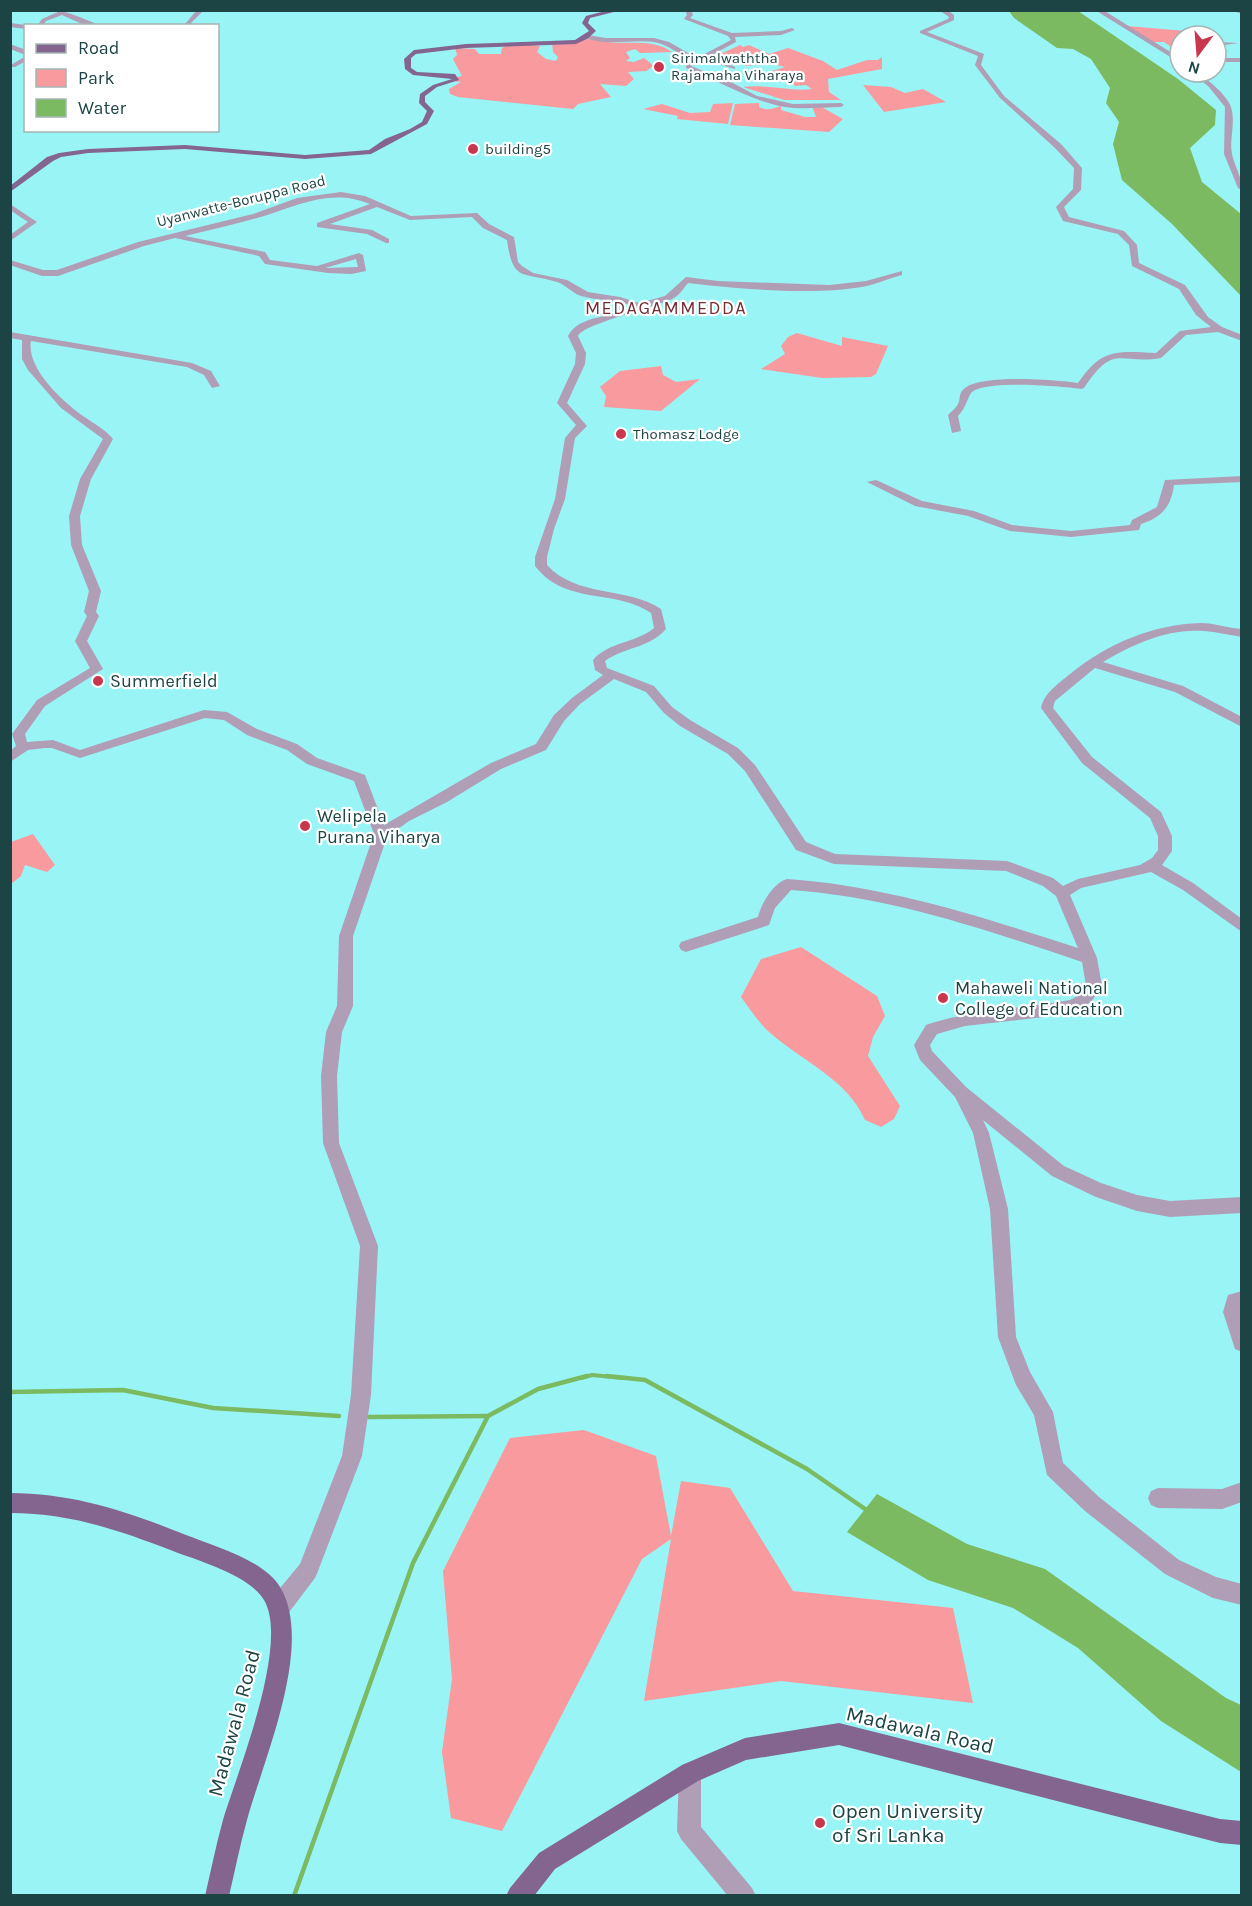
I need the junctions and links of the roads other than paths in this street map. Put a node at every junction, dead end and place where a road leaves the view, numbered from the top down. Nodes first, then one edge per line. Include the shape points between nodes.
1 (201, 10) edge
2 (619, 10) edge
3 (688, 10) edge
4 (942, 10) edge
5 (1108, 10) edge
6 (1235, 10) edge
7 (1099, 11) edge
8 (59, 12) edge
9 (1242, 12) edge
10 (41, 24) edge
11 (89, 24) edge
12 (188, 24) edge
13 (792, 30) dead end
14 (730, 35) junction
15 (587, 36) junction
16 (1228, 43) edge
17 (1236, 43) dead end
18 (10, 46) edge
19 (1168, 47) edge
20 (1157, 48) junction
21 (24, 52) edge
22 (1168, 54) edge
23 (24, 59) edge
24 (699, 59) junction
25 (13, 66) dead end
26 (733, 68) dead end
27 (1209, 84) edge
28 (842, 105) dead end
29 (793, 106) junction
30 (798, 114) dead end
31 (1237, 168) edge
32 (1242, 188) edge
33 (10, 190) edge
34 (378, 204) junction
35 (10, 206) edge
36 (169, 236) junction
37 (10, 239) edge
38 (386, 241) dead end
39 (10, 262) edge
40 (321, 267) dead end
41 (899, 273) dead end
42 (638, 306) junction
43 (1219, 329) junction
44 (10, 335) edge
45 (1242, 338) edge
46 (27, 339) junction
47 (215, 386) dead end
48 (956, 430) dead end
49 (1242, 479) edge
50 (872, 483) dead end
51 (1242, 633) edge
52 (1093, 663) junction
53 (612, 675) junction
54 (1242, 723) edge
55 (24, 747) junction
56 (10, 758) edge
57 (381, 834) junction
58 (1153, 867) junction
59 (1062, 893) junction
60 (1242, 927) edge
61 (686, 946) dead end
62 (1089, 958) junction
63 (960, 1092) junction
64 (1242, 1205) edge
65 (1242, 1300) edge
66 (1242, 1343) edge
67 (1242, 1492) edge
68 (1158, 1498) dead end
69 (10, 1503) edge
70 (1242, 1594) edge
71 (279, 1607) junction
72 (690, 1773) junction
73 (1242, 1833) edge
74 (217, 1896) edge
75 (518, 1896) edge
76 (744, 1896) edge

1 - 12 street
2 - 15 main road via 586,18 593,31
3 - 14 street via 691,13 686,18
4 - 43 street via 952,16 951,20 922,32 982,55 978,65 1002,97 1078,168 1077,190 1060,207 1066,219 1126,236 1134,247 1135,264 1182,286 1199,313
5 - 7 street
6 - 9 street
7 - 20 street
8 - 10 street
8 - 11 street
13 - 14 street
14 - 24 street via 732,44
15 - 24 street via 664,42
15 - 33 main road via 568,43 414,52 405,62 415,74 454,76 456,80 422,95 422,103 430,111 425,123 371,152 305,157 185,147 88,151 50,159
16 - 17 street
18 - 21 street
19 - 20 street
20 - 22 street
23 - 25 street
24 - 26 street
24 - 29 street via 688,66 748,94
27 - 31 street via 1228,107 1228,154
28 - 29 street
29 - 30 street
31 - 32 street
34 - 36 street, Uyanwatte-Boruppa Road via 348,195 323,195 256,216
34 - 38 street via 320,225 369,232
34 - 42 street, Uyanwatte-Boruppa Road via 415,219 474,215 511,239 514,262 526,272 562,282 581,294
35 - 37 street via 33,222
36 - 39 street, Uyanwatte-Boruppa Road via 52,274
36 - 40 street via 262,254 268,262 338,272 363,269 359,255
41 - 42 street via 858,285 830,288 718,284 689,279 668,298
42 - 53 street via 628,313 591,323 576,330 573,336 581,353 580,364 562,403 582,426 570,438 560,499 541,557 541,566 551,577 570,588 643,602 657,611 660,629 650,639 609,651 598,660 601,670
43 - 45 street
43 - 48 street via 1183,333 1158,357 1112,354 1092,368 1081,386 989,383 971,388 953,415
44 - 46 street
46 - 47 street via 189,365 208,373
46 - 55 street via 24,352 30,370 62,406 108,440 76,504 74,534 87,573 96,586 96,601 90,612 93,616 81,641 97,669 41,703 18,734
49 - 50 street via 1168,482 1161,510 1136,522 1135,528 1071,534 1010,528 970,513 918,504
51 - 52 street via 1203,627 1174,628 1114,649
52 - 54 street via 1179,689
52 - 58 street via 1062,687 1049,700 1047,708 1087,760 1156,815 1164,827 1165,839 1164,850
53 - 57 street via 559,718 541,747 496,766
53 - 59 street via 650,689 685,723 733,751 750,768 801,846 834,859 1007,866 1048,882
55 - 56 street
55 - 57 street via 56,745 80,754 204,714 227,716 252,732 292,747 312,761 360,778
57 - 71 street via 346,936 345,1006 334,1032 329,1076 331,1143 369,1246 361,1395 352,1455 308,1571
58 - 59 street via 1078,885
58 - 60 street via 1204,896
59 - 62 street
61 - 62 street via 764,921 768,906 788,884 815,885 920,904
62 - 63 street via 1094,986 1086,998 1074,1005 965,1020 932,1029 922,1045 926,1055
63 - 64 street via 1058,1172 1096,1189 1170,1209
63 - 70 street via 981,1134 999,1209 1007,1337 1023,1378 1043,1412 1054,1468 1092,1504 1172,1567 1214,1587
65 - 66 street via 1234,1301 1232,1312
67 - 68 street via 1222,1499
69 - 71 main road via 75,1508 193,1549 249,1575 267,1588
71 - 74 main road, Madawala Road via 282,1637 277,1674
72 - 73 main road, Madawala Road via 745,1749 838,1734 1220,1831
72 - 75 main road, Madawala Road via 547,1861
72 - 76 street via 689,1832

